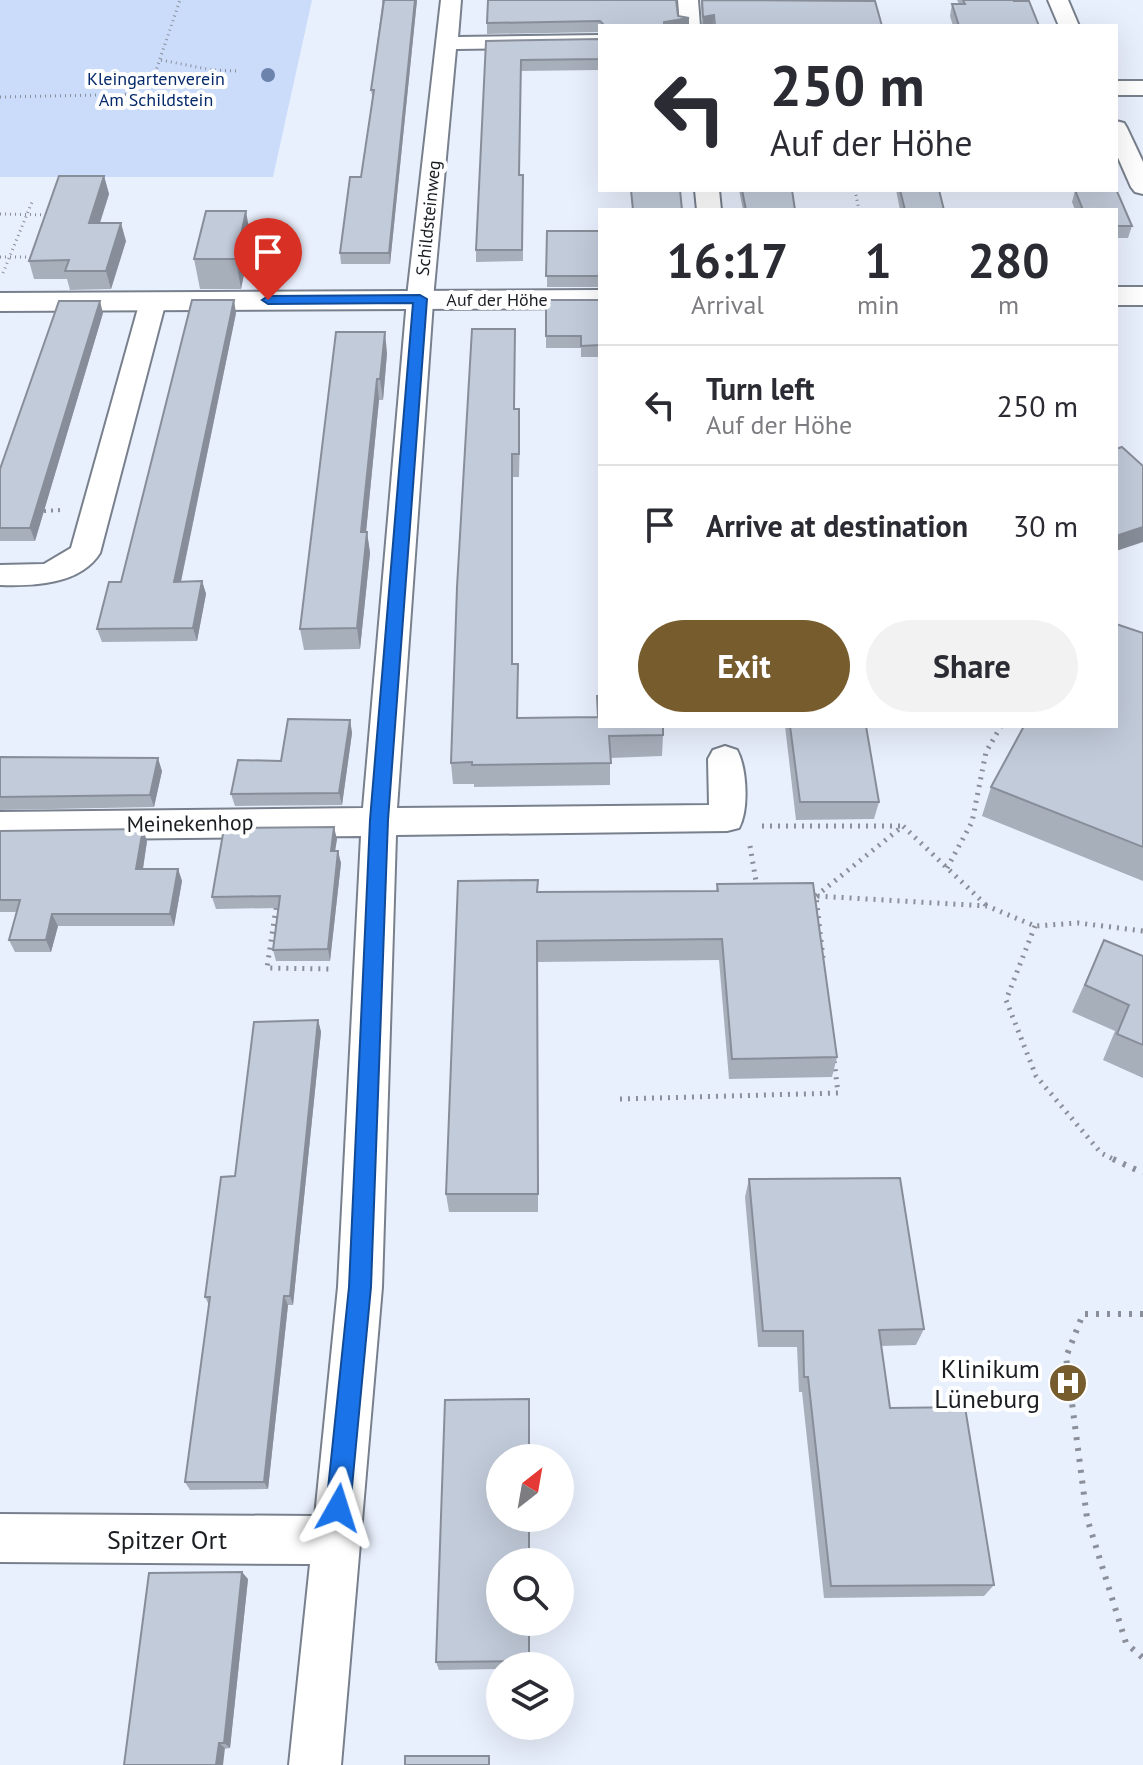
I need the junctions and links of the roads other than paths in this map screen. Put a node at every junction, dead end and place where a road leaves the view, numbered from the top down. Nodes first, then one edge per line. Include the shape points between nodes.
1 (451, 0) edge
2 (688, 0) edge
3 (1058, 0) edge
4 (690, 24) edge
5 (1068, 24) edge
6 (598, 41) edge
7 (446, 43) junction
8 (1118, 88) edge
9 (1143, 88) edge
10 (1118, 132) edge
11 (1143, 187) edge
12 (1118, 296) edge
13 (1143, 296) edge
14 (420, 299) junction
15 (598, 299) edge
16 (153, 301) junction
17 (0, 302) edge
18 (0, 575) edge
19 (725, 759) dead end
20 (379, 820) junction
21 (0, 826) edge
22 (0, 1538) edge
23 (334, 1540) junction
24 (315, 1765) edge

1 - 7 street, Schildsteinweg
2 - 4 street
3 - 5 street
6 - 7 street
7 - 14 street, Schildsteinweg
8 - 9 street
10 - 11 street
12 - 13 street
14 - 15 street, Auf der Höhe
14 - 16 street, Auf der Höhe
14 - 20 street, Schildsteinweg
16 - 17 street, Auf der Höhe
16 - 18 street via 85,553 64,570 42,576
19 - 20 street via 737,822
20 - 21 street, Meinekenhop
20 - 23 street, Schildsteinweg via 360,1287
22 - 23 street, Spitzer Ort
23 - 24 street, Schildsteinweg

